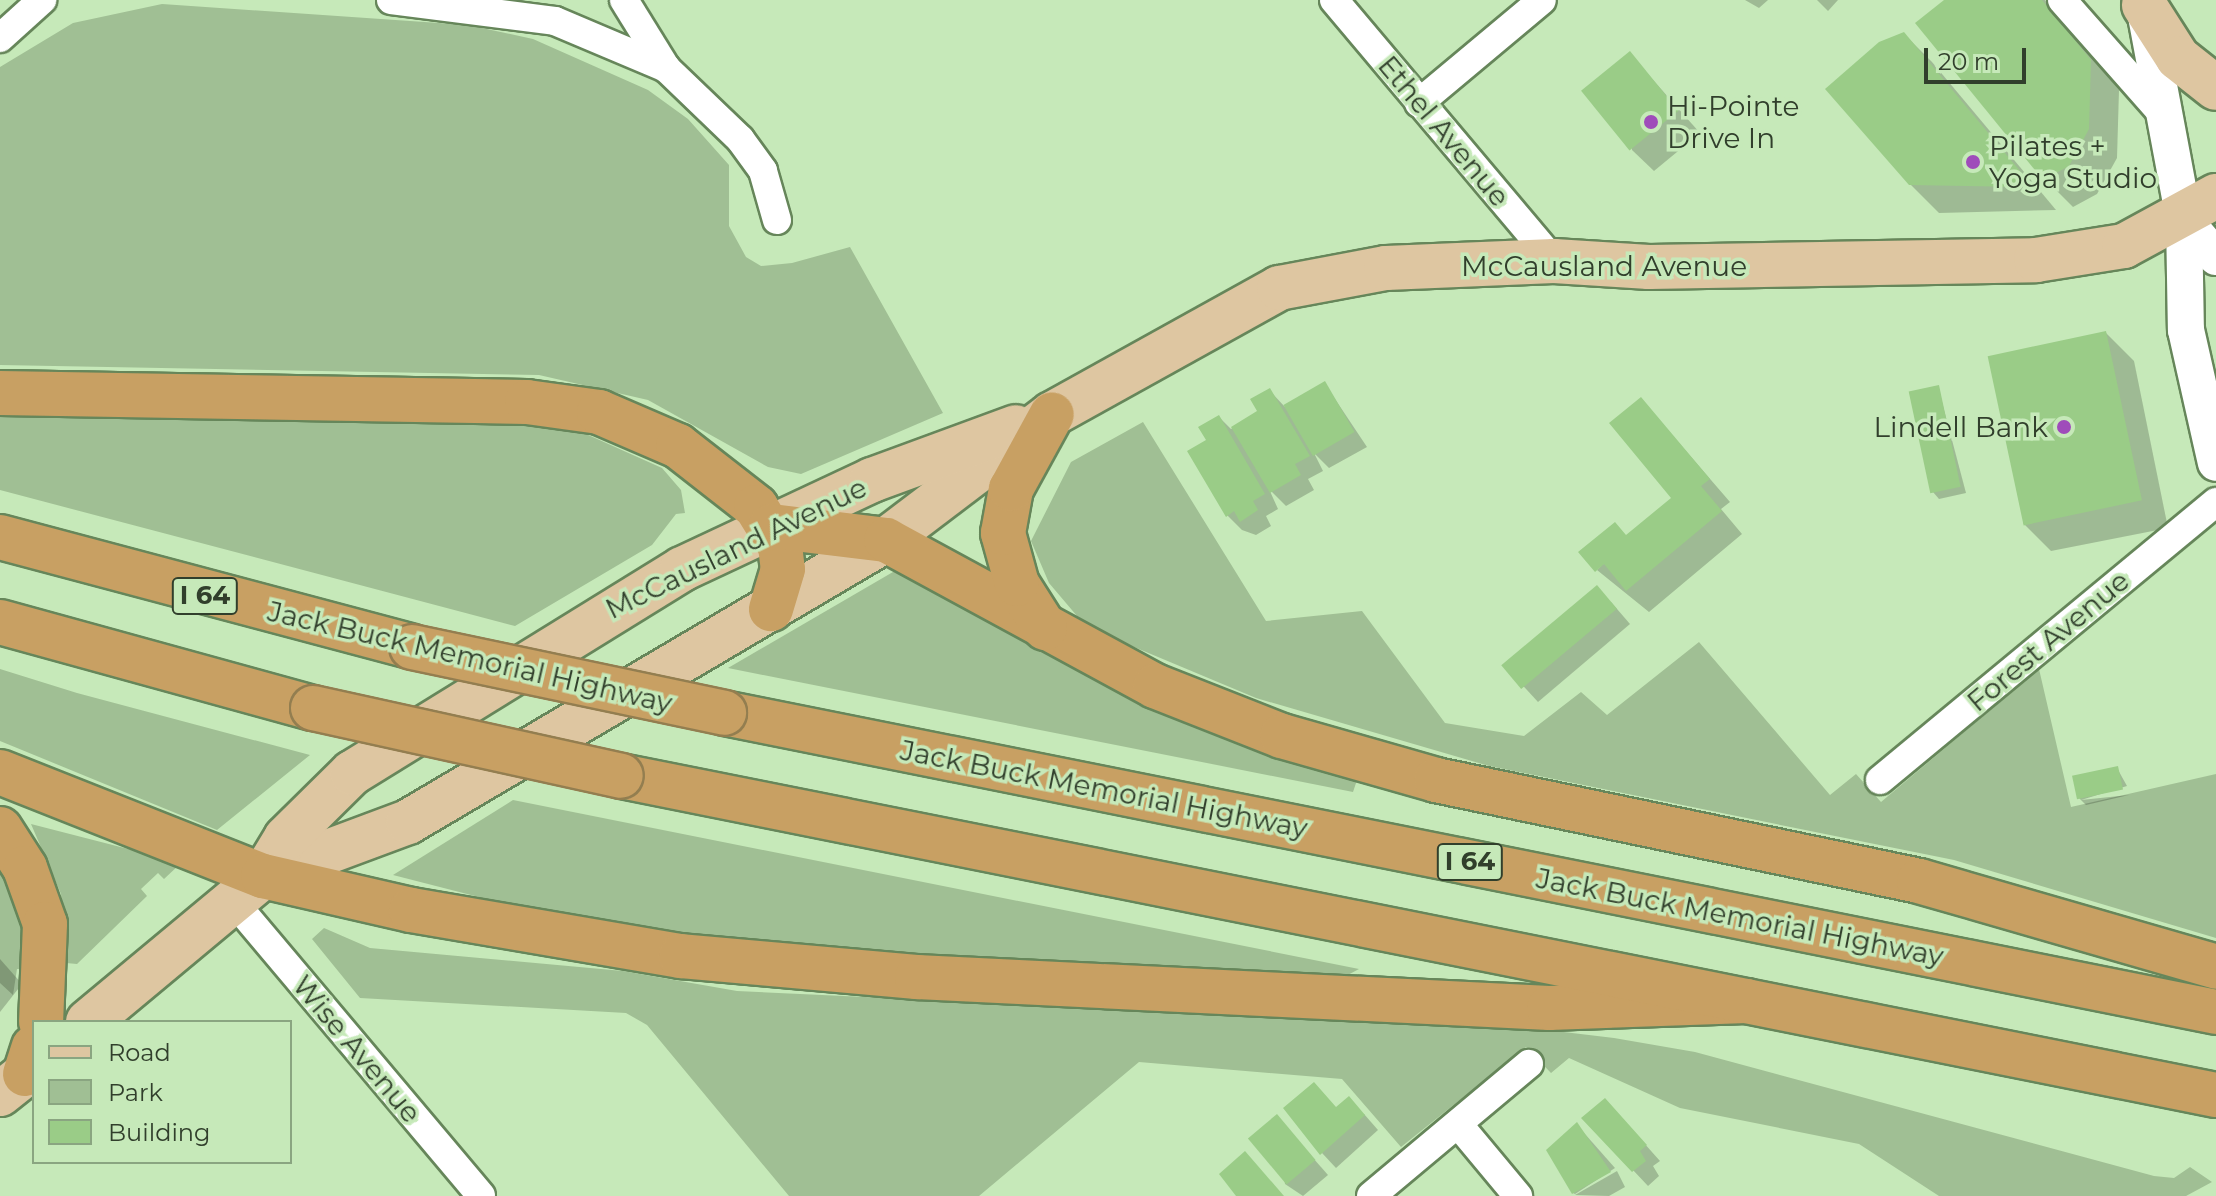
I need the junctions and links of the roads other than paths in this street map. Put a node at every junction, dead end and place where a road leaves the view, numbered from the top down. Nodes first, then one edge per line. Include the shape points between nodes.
1 (42, 0) edge
2 (391, 0) edge
3 (624, 0) edge
4 (1334, 0) edge
5 (1542, 0) edge
6 (2062, 0) edge
7 (2144, 3) edge
8 (0, 38) edge
9 (666, 68) junction
10 (2216, 88) edge
11 (1419, 103) junction
12 (2165, 117) junction
13 (2200, 208) edge
14 (777, 220) dead end
15 (2216, 257) edge
16 (1554, 261) junction
17 (0, 393) edge
18 (1052, 414) junction
19 (2216, 463) edge
20 (2216, 502) edge
21 (771, 526) junction
22 (0, 537) edge
23 (886, 540) junction
24 (771, 609) junction
25 (0, 622) edge
26 (1046, 630) junction
27 (0, 772) edge
28 (1880, 780) dead end
29 (0, 829) edge
30 (248, 889) junction
31 (2216, 967) edge
32 (1747, 1001) junction
33 (2216, 1012) edge
34 (41, 1020) edge
35 (90, 1020) edge
36 (1529, 1064) dead end
37 (2216, 1095) edge
38 (1458, 1124) junction
39 (481, 1196) edge
40 (1371, 1196) edge
41 (1518, 1196) edge

1 - 8 street
2 - 9 street via 555,21
3 - 9 street
4 - 11 street, Ethel Avenue
5 - 11 street
6 - 12 street
7 - 10 main road via 2178,58
7 - 12 street
9 - 14 street via 740,139 763,171
11 - 16 street, Ethel Avenue
12 - 13 street
13 - 15 street
13 - 16 main road, McCausland Avenue via 2124,246 2036,260 1649,267
13 - 19 street via 2186,330
16 - 18 main road, McCausland Avenue via 1386,268 1279,288
17 - 21 highway via 527,402 599,412 678,446 741,492
18 - 21 main road, McCausland Avenue
18 - 23 main road, McCausland Avenue
18 - 26 highway via 1011,489 1003,533 1017,584
20 - 28 street, Forest Avenue
21 - 23 highway
21 - 24 highway via 783,569
21 - 30 main road, McCausland Avenue via 598,617 352,773 302,820
22 - 33 highway, Jack Buck Memorial Highway / I 64, bridge via 412,647
23 - 24 main road, McCausland Avenue
23 - 26 highway
24 - 30 main road, McCausland Avenue via 408,822
25 - 32 highway, bridge via 313,708 621,776
26 - 31 highway via 1169,692 1363,760 1933,884
27 - 30 highway
29 - 34 highway via 25,868 45,924
30 - 32 highway via 789,969 1549,1008
30 - 35 main road, McCausland Avenue
30 - 39 street, Wise Avenue
32 - 37 highway
36 - 38 street
38 - 40 street
38 - 41 street

